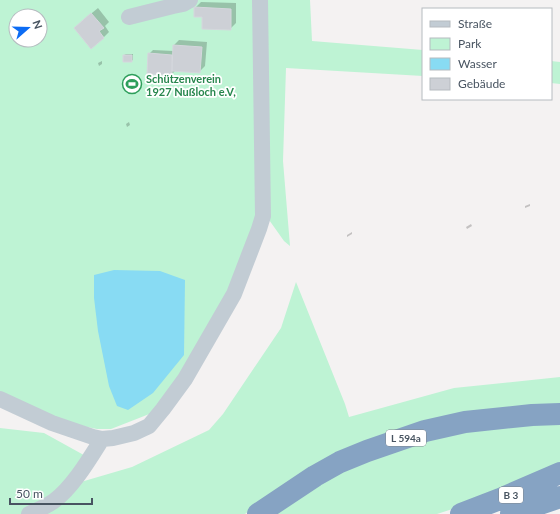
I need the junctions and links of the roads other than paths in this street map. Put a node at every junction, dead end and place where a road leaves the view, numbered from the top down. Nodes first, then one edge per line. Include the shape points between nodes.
1 (190, 0) edge
2 (260, 0) edge
3 (129, 17) dead end
4 (0, 399) edge
5 (560, 414) edge
6 (102, 439) junction
7 (560, 474) edge
8 (560, 498) edge
9 (560, 507) edge
10 (263, 510) edge
11 (29, 514) edge
12 (461, 514) edge
13 (511, 514) edge
14 (544, 514) edge

1 - 3 lane
2 - 6 lane via 263,216 259,229 234,294 185,379 163,409 149,426 134,433
4 - 6 lane via 52,423
5 - 10 highway, L 594a via 465,422 425,432 340,462
6 - 11 lane via 64,493
7 - 12 highway, B 3
8 - 13 highway, B 3
9 - 14 highway

